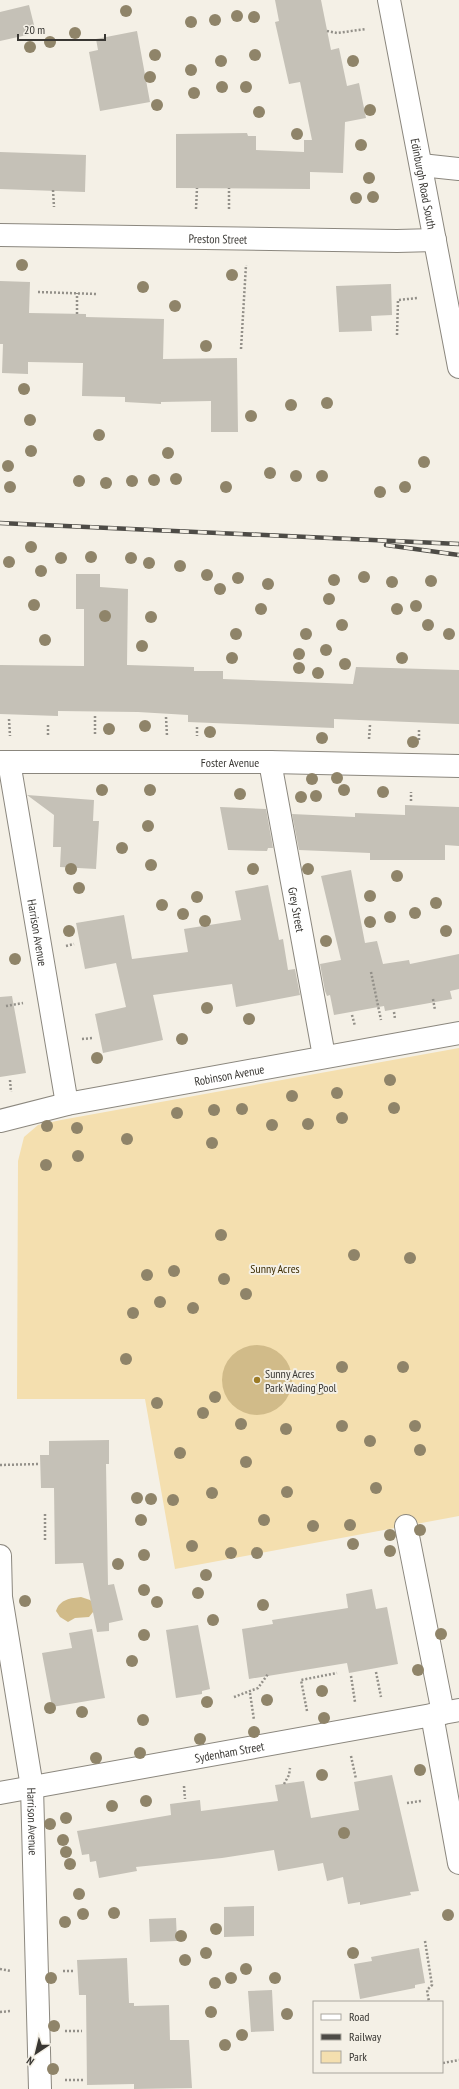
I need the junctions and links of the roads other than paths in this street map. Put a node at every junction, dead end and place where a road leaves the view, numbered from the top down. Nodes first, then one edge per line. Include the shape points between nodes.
1 (390, 0) edge
2 (421, 165) junction
3 (459, 168) edge
4 (0, 235) edge
5 (435, 240) junction
6 (459, 367) edge
7 (6, 755) edge
8 (270, 762) junction
9 (459, 766) edge
10 (459, 1033) edge
11 (324, 1056) junction
12 (67, 1104) junction
13 (0, 1121) edge
14 (406, 1526) dead end
15 (0, 1556) edge
16 (445, 1713) edge
17 (32, 1787) junction
18 (0, 1793) edge
19 (459, 1863) edge
20 (40, 2089) edge

1 - 2 street, Edinburgh Road South
2 - 3 street
2 - 5 street, Edinburgh Road South
4 - 5 street, Preston Street
5 - 6 street, Edinburgh Road South
7 - 8 street, Foster Avenue
7 - 12 street, Harrison Avenue
8 - 9 street, Foster Avenue
8 - 11 street, Grey Street
10 - 11 street, Robinson Avenue
11 - 12 street, Robinson Avenue
12 - 13 street, Robinson Avenue
14 - 16 street
15 - 17 street, Harrison Avenue via 1,1598
16 - 17 street, Sydenham Street
16 - 19 street
17 - 18 street, Sydenham Street
17 - 20 street, Harrison Avenue

